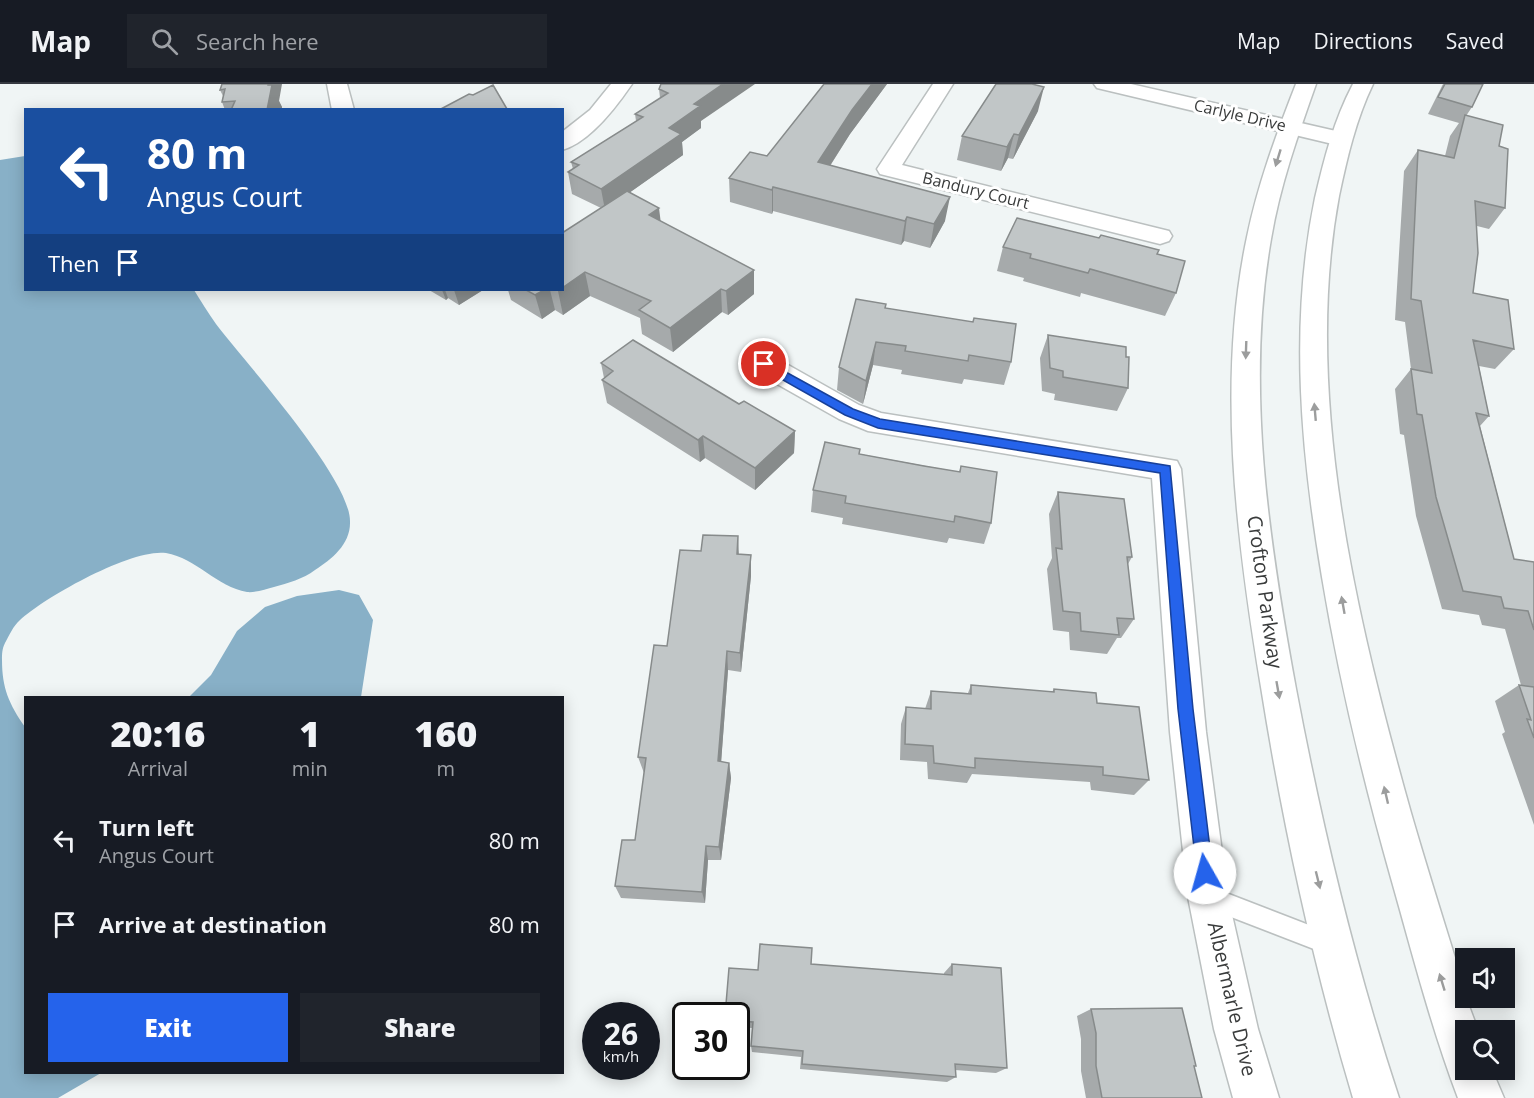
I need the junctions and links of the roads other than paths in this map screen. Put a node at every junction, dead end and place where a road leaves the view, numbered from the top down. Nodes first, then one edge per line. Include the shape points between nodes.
1 (337, 84) edge
2 (622, 84) edge
3 (943, 84) edge
4 (1104, 84) edge
5 (1306, 84) edge
6 (1363, 84) edge
7 (341, 108) edge
8 (1287, 126) junction
9 (1341, 139) junction
10 (564, 141) edge
11 (1160, 236) dead end
12 (764, 364) dead end
13 (1208, 897) junction
14 (1335, 946) junction
15 (1455, 1022) edge
16 (1474, 1080) edge
17 (1256, 1098) edge
18 (1376, 1098) edge
19 (1481, 1098) edge

1 - 7 street
2 - 10 street via 598,115
3 - 11 street, Bandury Court via 888,168
4 - 8 street, Carlyle Drive
5 - 8 street, Crofton Parkway
6 - 9 street
8 - 9 street, Carlyle Drive
8 -> 14 street, Crofton Parkway via 1266,198 1253,267 1245,350 1247,461 1273,660 1298,800
15 -> 9 street via 1390,810 1348,636 1320,473 1311,363 1315,280 1323,212
12 - 13 street, Albermarle Drive via 849,412 878,423 1166,469 1188,732
13 - 14 lane
13 - 17 street, Albermarle Drive via 1236,1029
14 - 18 street, Crofton Parkway
16 - 19 street

